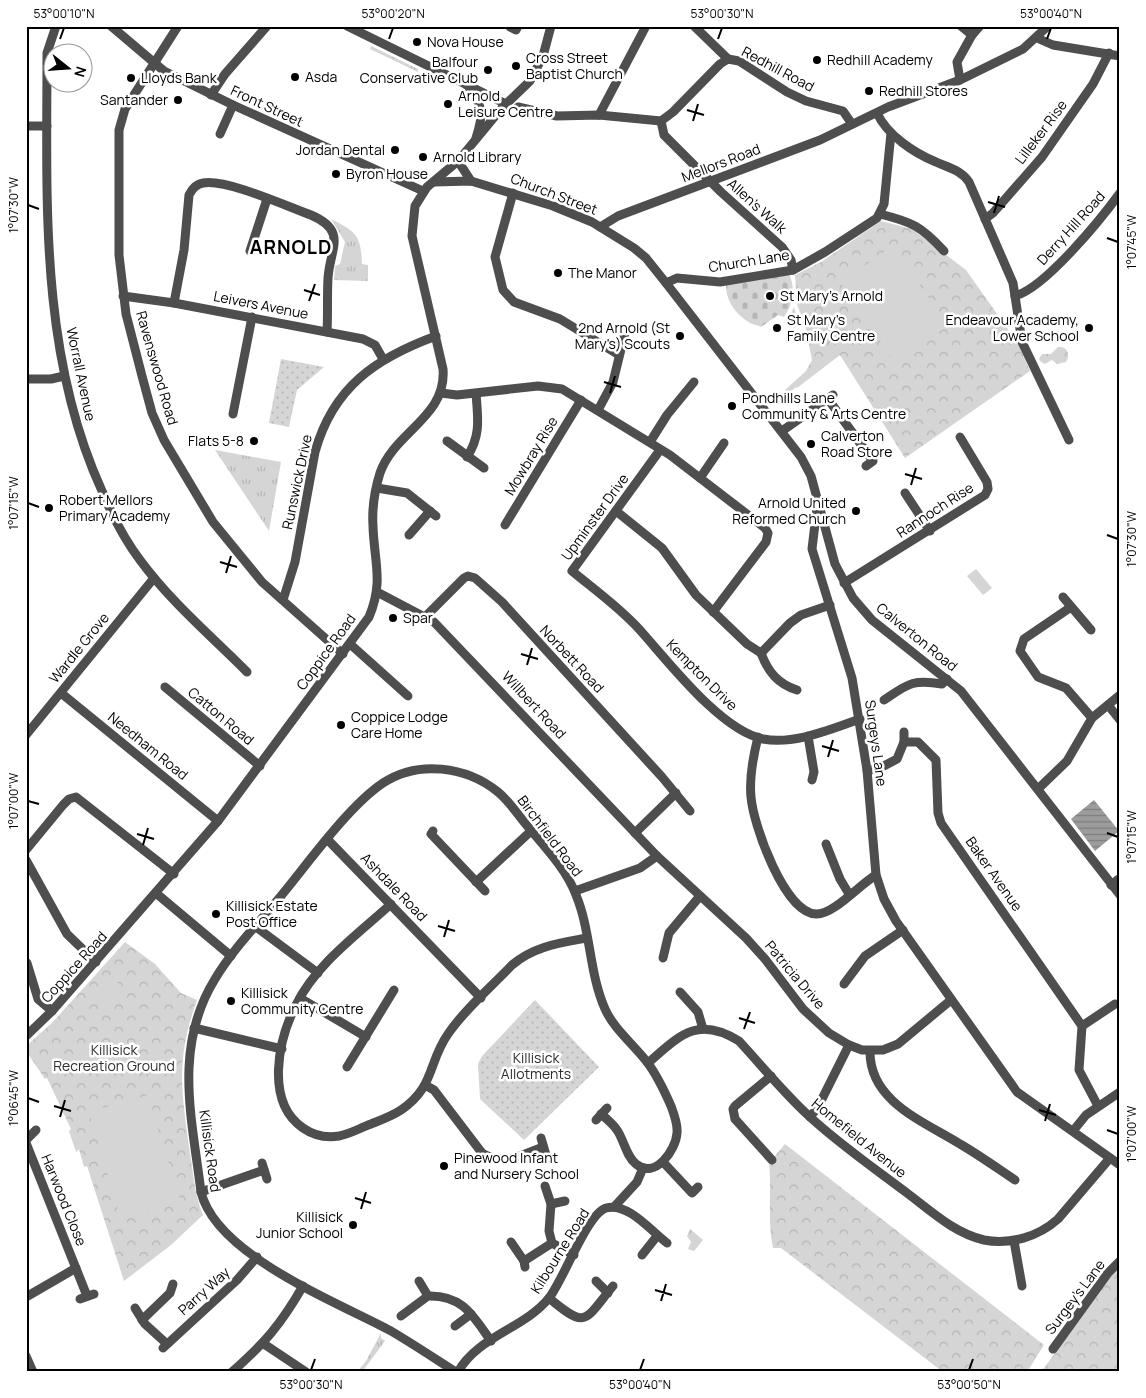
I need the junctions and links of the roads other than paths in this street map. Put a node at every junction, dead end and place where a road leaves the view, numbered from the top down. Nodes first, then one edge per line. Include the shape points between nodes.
1 (56, 26) edge
2 (111, 26) edge
3 (178, 26) edge
4 (267, 26) edge
5 (347, 26) edge
6 (551, 26) edge
7 (646, 26) edge
8 (694, 26) edge
9 (961, 26) edge
10 (1048, 26) edge
11 (979, 27) edge
12 (972, 36) junction
13 (1037, 38) junction
14 (1108, 53) junction
15 (1120, 56) edge
16 (728, 59) junction
17 (154, 62) junction
18 (960, 80) junction
19 (464, 82) junction
20 (211, 95) junction
21 (506, 104) junction
22 (233, 106) junction
23 (518, 107) dead end
24 (877, 113) junction
25 (598, 115) junction
26 (660, 121) junction
27 (852, 124) junction
28 (26, 126) edge
29 (47, 126) junction
30 (891, 133) junction
31 (220, 134) dead end
32 (474, 143) junction
33 (455, 164) junction
34 (711, 181) junction
35 (434, 182) junction
36 (471, 182) junction
37 (423, 192) junction
38 (513, 193) junction
39 (1120, 193) edge
40 (267, 199) junction
41 (880, 214) junction
42 (985, 219) junction
43 (600, 227) junction
44 (250, 251) dead end
45 (944, 251) dead end
46 (793, 270) junction
47 (666, 283) junction
48 (124, 296) junction
49 (1016, 296) junction
50 (174, 303) junction
51 (252, 317) junction
52 (626, 329) dead end
53 (327, 332) junction
54 (436, 336) junction
55 (619, 355) junction
56 (383, 359) junction
57 (64, 376) junction
58 (26, 379) edge
59 (694, 382) dead end
60 (441, 393) junction
61 (476, 394) junction
62 (581, 400) junction
63 (598, 410) junction
64 (233, 414) dead end
65 (782, 431) junction
66 (960, 437) dead end
67 (1069, 440) dead end
68 (447, 441) dead end
69 (650, 442) junction
70 (724, 443) dead end
71 (660, 450) junction
72 (467, 457) junction
73 (866, 466) dead end
74 (484, 468) dead end
75 (700, 478) junction
76 (377, 488) junction
77 (905, 493) dead end
78 (818, 501) junction
79 (616, 511) junction
80 (505, 525) dead end
81 (825, 531) junction
82 (930, 531) junction
83 (414, 534) dead end
84 (812, 536) junction
85 (828, 540) junction
86 (815, 558) junction
87 (154, 578) junction
88 (844, 583) junction
89 (377, 592) junction
90 (600, 594) joint
91 (1063, 597) dead end
92 (282, 600) junction
93 (830, 605) junction
94 (1071, 607) junction
95 (713, 612) junction
96 (426, 616) junction
97 (1091, 630) dead end
98 (350, 644) junction
99 (761, 653) junction
100 (343, 654) junction
101 (247, 672) dead end
102 (947, 679) junction
103 (165, 688) dead end
104 (797, 690) dead end
105 (61, 693) junction
106 (1120, 695) edge
107 (408, 696) dead end
108 (884, 700) dead end
109 (1108, 705) junction
110 (1092, 718) junction
111 (860, 719) junction
112 (1120, 720) edge
113 (26, 735) edge
114 (808, 736) junction
115 (758, 737) junction
116 (260, 766) junction
117 (867, 770) junction
118 (812, 780) dead end
119 (1038, 789) junction
120 (676, 793) junction
121 (690, 811) dead end
122 (218, 822) junction
123 (433, 831) dead end
124 (531, 831) junction
125 (635, 833) junction
126 (328, 840) junction
127 (826, 844) dead end
128 (26, 850) edge
129 (656, 856) junction
130 (26, 860) edge
131 (174, 874) junction
132 (876, 875) junction
133 (1120, 878) edge
134 (476, 882) junction
135 (1111, 885) junction
136 (485, 891) dead end
137 (575, 891) junction
138 (157, 894) junction
139 (849, 894) junction
140 (1120, 895) edge
141 (700, 896) junction
142 (391, 904) junction
143 (256, 927) junction
144 (903, 930) junction
145 (587, 938) junction
146 (231, 956) junction
147 (663, 958) dead end
148 (96, 962) junction
149 (27, 963) edge
150 (318, 973) junction
151 (844, 984) dead end
152 (394, 990) dead end
153 (680, 992) dead end
154 (300, 998) junction
155 (481, 998) junction
156 (951, 1000) junction
157 (1115, 1004) dead end
158 (52, 1012) junction
159 (1082, 1026) junction
160 (194, 1028) junction
161 (704, 1029) junction
162 (26, 1036) edge
163 (366, 1037) junction
164 (849, 1045) junction
165 (282, 1049) junction
166 (870, 1052) junction
167 (648, 1063) junction
168 (347, 1068) dead end
169 (770, 1076) junction
170 (426, 1085) junction
171 (1120, 1092) edge
172 (1098, 1106) junction
173 (601, 1114) dead end
174 (810, 1117) junction
175 (36, 1130) dead end
176 (1073, 1131) junction
177 (26, 1141) edge
178 (543, 1147) dead end
179 (1110, 1158) junction
180 (772, 1160) dead end
181 (663, 1162) junction
182 (1120, 1165) edge
183 (643, 1168) junction
184 (264, 1171) dead end
185 (1014, 1180) dead end
186 (545, 1186) dead end
187 (201, 1192) junction
188 (695, 1193) dead end
189 (565, 1201) dead end
190 (551, 1204) junction
191 (614, 1207) junction
192 (657, 1236) junction
193 (1014, 1241) junction
194 (511, 1242) dead end
195 (552, 1243) junction
196 (666, 1243) dead end
197 (642, 1254) dead end
198 (574, 1255) junction
199 (257, 1258) junction
200 (1120, 1261) edge
201 (76, 1268) junction
202 (419, 1281) dead end
203 (596, 1281) dead end
204 (1019, 1282) dead end
205 (173, 1284) dead end
206 (303, 1286) junction
207 (428, 1296) junction
208 (26, 1297) edge
209 (87, 1297) dead end
210 (549, 1298) junction
211 (135, 1308) dead end
212 (471, 1314) junction
213 (401, 1316) dead end
214 (142, 1320) junction
215 (455, 1326) dead end
216 (491, 1341) junction
217 (264, 1344) junction
218 (1053, 1349) dead end
219 (27, 1358) edge
220 (33, 1372) edge
221 (232, 1372) edge
222 (306, 1372) edge
223 (457, 1372) edge

1 - 29 street, Worrall Avenue via 47,53
2 - 17 street, Front Street
3 - 17 street, Ravenswood Road
4 - 20 street
5 - 19 street
6 - 21 street, Coppice Road via 534,74 524,90
7 - 25 street
8 - 16 street
9 - 12 street
10 - 13 street
11 - 12 street
12 - 18 street via 957,62
13 - 14 street via 1052,45
13 - 18 street via 1016,53
14 - 15 street
14 - 42 street, Lilleker Rise via 1093,84 1042,157
16 - 26 street, Redhill Road
16 - 27 street, Redhill Road via 739,61 806,101 843,111
17 - 20 street, Front Street via 164,71
17 - 48 street, Ravenswood Road via 120,121 118,255
18 - 24 street
19 - 21 street
19 - 32 street via 481,106 482,118
20 - 22 street, Front Street
21 - 32 street, Coppice Road
22 - 31 street
22 - 37 street, Front Street
23 - 25 street via 529,106 565,116
24 - 27 street
24 - 30 street
25 - 26 street
26 - 34 street, Allen's Walk via 664,135
27 - 34 street, Mellors Road via 820,140
28 - 29 street
29 - 57 street, Worrall Avenue via 49,260
30 - 41 street via 884,204
30 - 42 street via 922,155 960,172 969,182
32 - 33 street, Coppice Road
33 - 35 street, Coppice Road
33 - 36 street, Church Street via 458,173
34 - 43 street, Mellors Road via 618,216
34 - 46 street, Allen's Walk via 782,247 791,260
35 - 36 street, Church Street
35 - 37 street, Coppice Road
36 - 38 street, Church Street
37 - 54 street, Coppice Road via 413,213 412,236
38 - 43 street, Church Street via 568,211
38 - 55 street via 495,257 503,290 514,302 560,319
39 - 49 street, Derry Hill Road via 1058,266 1032,289
40 - 44 street
40 - 50 street via 210,183 193,188 187,200 184,250
40 - 53 street via 321,220 333,235 335,248 328,277
41 - 45 street via 920,227
41 - 46 street, Church Lane
42 - 49 street via 1006,263
43 - 47 street, Church Street via 634,248
46 - 47 street, Church Lane via 720,282 677,278
47 - 65 street, Calverton Road
48 - 50 street, Leivers Avenue
48 - 92 street, Ravenswood Road via 148,398 164,440 224,538
49 - 67 street via 1022,342
50 - 51 street, Leivers Avenue
51 - 53 street, Leivers Avenue
51 - 64 street
52 - 55 street
53 - 56 street, Leivers Avenue via 368,341 375,345
54 - 56 street, Runswick Drive
54 - 60 street, Coppice Road via 443,369
55 - 63 street via 613,382
56 - 92 street, Runswick Drive via 342,397 321,435 295,562
57 - 58 street
57 - 87 street, Worrall Avenue via 85,451 97,480 127,540
59 - 69 street
60 - 61 street
60 - 76 street, Coppice Road via 430,412 393,451 381,472
61 - 62 street via 551,386
61 - 72 street via 479,426 474,447
62 - 63 street
62 - 80 street, Mowbray Rise
63 - 69 street
65 - 73 street via 830,397 873,461
65 - 78 street, Calverton Road via 804,461
66 - 82 street, Rannoch Rise via 969,444 987,482 986,492 982,498
68 - 72 street
69 - 71 street
70 - 75 street
71 - 75 street
71 - 79 street, Upminster Drive
72 - 74 street
75 - 95 street via 768,533 766,542
76 - 83 street via 407,494 433,514
76 - 89 street, Coppice Road via 372,524 379,574
77 - 82 street via 914,500
78 - 81 street, Calverton Road
78 - 84 street
79 - 90 street, Upminster Drive via 572,571
79 - 95 street via 662,548 696,595
81 - 84 street
81 - 85 street, Calverton Road
82 - 88 street, Rannoch Rise
84 - 86 street
85 - 86 street via 819,544
85 - 88 street, Calverton Road
86 - 93 street, Surgeys Lane
87 - 101 street, Worrall Avenue
87 - 105 street, Wardle Grove
88 - 102 street, Calverton Road via 872,620
89 - 96 street, Willbert Road
89 - 98 street, Coppice Road via 369,616
90 - 115 street, Kempton Drive via 638,628 718,713 733,725
91 - 94 street
92 - 100 street, Ravenswood Road
93 - 99 street via 801,615
93 - 111 street, Surgeys Lane
94 - 97 street
94 - 110 street via 1021,643 1020,654 1038,678 1066,688
95 - 99 street
96 - 120 street, Norbett Road via 464,578 475,578 502,602
96 - 125 street, Willbert Road
98 - 100 street, Coppice Road
98 - 107 street
99 - 104 street via 770,672
100 - 116 street, Coppice Road
102 - 108 street via 942,684 922,680 910,684
102 - 119 street, Calverton Road via 961,692
103 - 116 street, Catton Road
105 - 113 street, Wardle Grove
105 - 122 street, Needham Road
106 - 109 street
109 - 110 street
109 - 112 street
110 - 119 street via 1066,763
111 - 114 street, Kempton Drive
111 - 117 street, Surgeys Lane
114 - 115 street, Kempton Drive
114 - 118 street via 814,772
115 - 139 street via 751,766 752,807 777,874 796,905 807,913 829,911
116 - 122 street, Coppice Road
117 - 132 street, Surgeys Lane
117 - 159 street, Baker Avenue via 878,769 897,759 904,737 918,742 936,760 941,823
119 - 135 street, Calverton Road
120 - 121 street, Norbett Road
120 - 125 street
122 - 131 street, Coppice Road
123 - 134 street via 432,834
124 - 126 street, Birchfield Road via 500,793 483,781 454,771 422,769 385,782 373,791
124 - 134 street
124 - 137 street, Birchfield Road
125 - 129 street, Willbert Road
126 - 142 street, Ashdale Road
126 - 143 street, Birchfield Road
127 - 139 street
128 - 131 street via 66,801 76,797
129 - 137 street via 640,868
129 - 141 street, Patricia Drive
130 - 148 street via 66,934
131 - 138 street, Coppice Road
132 - 139 street
132 - 144 street, Surgeys Lane via 884,899
133 - 135 street
134 - 136 street
135 - 140 street, Calverton Road
137 - 145 street, Birchfield Road
138 - 146 street
138 - 148 street, Coppice Road
141 - 147 street via 668,934
141 - 164 street, Patricia Drive via 759,952 814,1020
142 - 150 street
142 - 155 street, Ashdale Road
143 - 146 street, Birchfield Road
143 - 150 street
144 - 151 street via 865,956
144 - 156 street, Surgeys Lane
145 - 155 street via 531,951 512,965
145 - 167 street, Birchfield Road via 606,1012
146 - 160 street, Killisick Road via 205,998
148 - 158 street, Coppice Road
149 - 158 street via 38,999
150 - 154 street
152 - 163 street
153 - 161 street via 698,1012
154 - 163 street
154 - 165 street via 290,1018
155 - 170 street via 445,1039
156 - 166 street via 898,1044
156 - 176 street, Surgeys Lane via 1018,1092
157 - 159 street
158 - 162 street, Coppice Road
159 - 172 street via 1079,1070
160 - 165 street
160 - 187 street, Killisick Road via 188,1077
161 - 167 street via 692,1030 678,1037
161 - 169 street, Homefield Avenue via 738,1041
163 - 168 street
164 - 166 street, Patricia Drive
164 - 174 street
165 - 170 street via 279,1082 283,1102 298,1124 320,1135 345,1134 384,1119 411,1103
166 - 185 street via 881,1085 899,1106 924,1124 996,1164
167 - 181 street, Birchfield Road via 669,1102 677,1131 674,1146
169 - 174 street, Homefield Avenue
169 - 180 street via 734,1109 735,1119 758,1151
170 - 178 street via 434,1090 488,1157 509,1160
171 - 172 street
172 - 176 street
173 - 183 street via 618,1131 635,1162
174 - 193 street, Homefield Avenue via 949,1225 984,1240
175 - 177 street
176 - 179 street, Surgeys Lane
177 - 201 street, Harwood Close
179 - 182 street
179 - 193 street, Homefield Avenue via 1054,1223
181 - 183 street
181 - 188 street
183 - 191 street, Kilbourne Road via 637,1182
184 - 187 street
186 - 190 street
187 - 199 street, Killisick Road via 206,1208 218,1225
189 - 190 street
190 - 195 street via 549,1231
191 - 192 street via 627,1211
191 - 198 street, Kilbourne Road via 603,1209 594,1216
192 - 196 street
192 - 197 street
193 - 204 street
194 - 195 street via 525,1264
195 - 198 street
198 - 210 street, Kilbourne Road
199 - 206 street, Killisick Road
199 - 214 street, Parry Way via 165,1346
200 - 218 street, Surgey's Lane via 1108,1272
201 - 208 street, Harwood Close
201 - 209 street, Harwood Close
202 - 207 street
203 - 210 street via 610,1290 591,1313 580,1319 573,1318
205 - 214 street, Parry Way via 170,1293
206 - 217 street via 286,1316
206 - 223 street, Killisick Road via 392,1332
207 - 212 street via 459,1302
207 - 213 street
210 - 216 street, Kilbourne Road
211 - 214 street, Parry Way
212 - 215 street
212 - 216 street
216 - 223 street, Kilbourne Road via 464,1362
217 - 221 street
217 - 222 street
219 - 220 street

